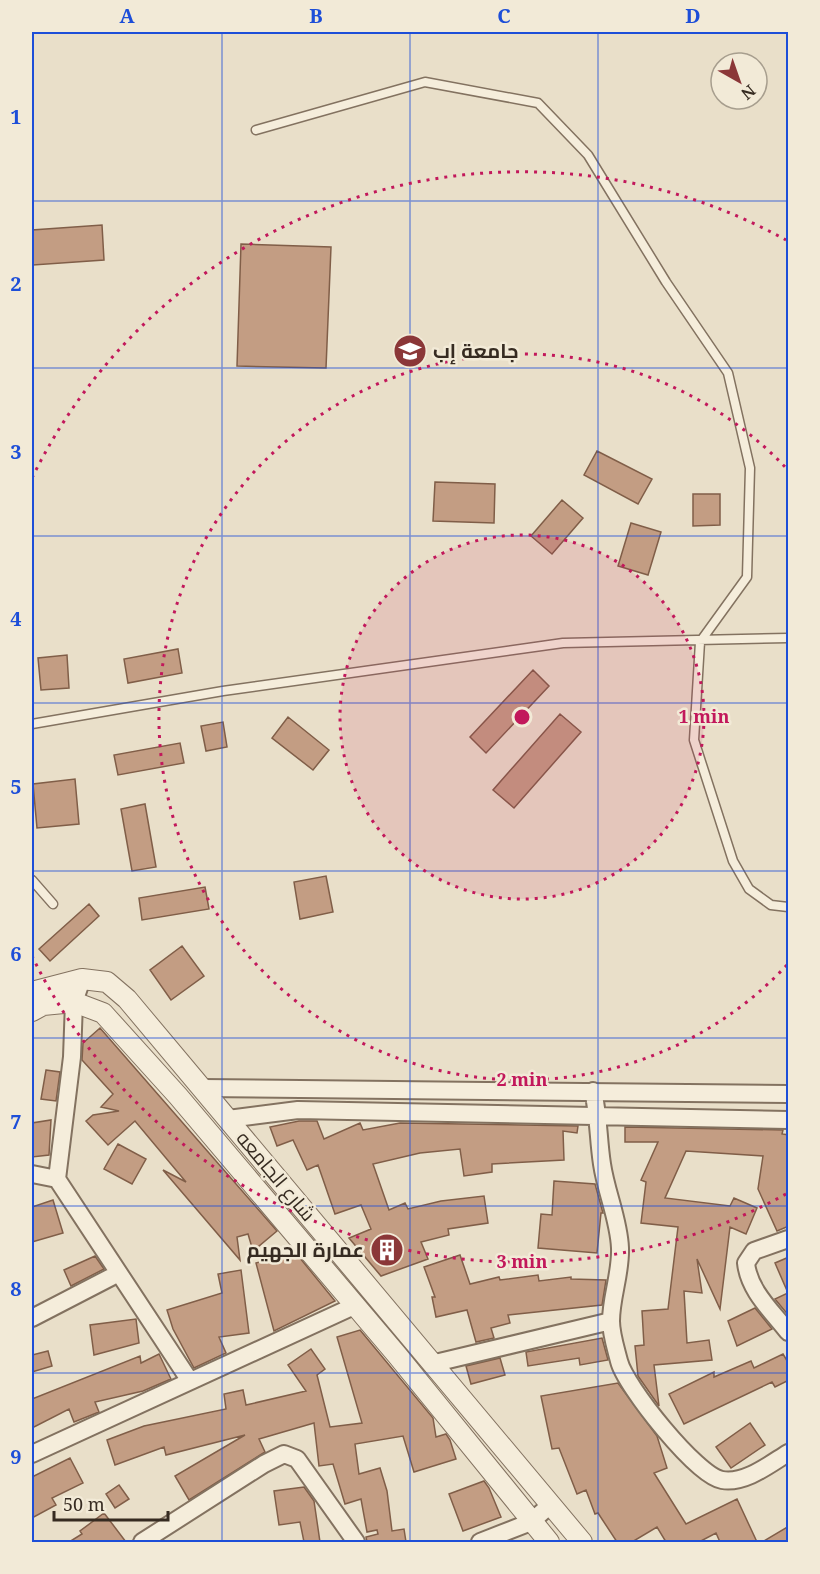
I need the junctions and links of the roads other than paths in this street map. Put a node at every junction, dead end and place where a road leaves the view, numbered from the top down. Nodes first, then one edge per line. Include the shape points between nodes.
1 (256, 130) dead end
2 (789, 638) edge
3 (700, 642) junction
4 (32, 724) edge
5 (32, 880) edge
6 (53, 904) dead end
7 (789, 907) edge
8 (82, 979) junction
9 (32, 992) edge
10 (74, 1002) junction
11 (32, 1011) edge
12 (202, 1088) junction
13 (593, 1091) junction
14 (789, 1094) edge
15 (599, 1118) junction
16 (228, 1119) junction
17 (789, 1120) edge
18 (32, 1174) edge
19 (57, 1179) junction
20 (789, 1239) edge
21 (118, 1273) junction
22 (354, 1306) junction
23 (32, 1318) edge
24 (611, 1321) junction
25 (789, 1332) edge
26 (431, 1364) junction
27 (190, 1381) junction
28 (789, 1453) edge
29 (32, 1454) edge
30 (549, 1506) junction
31 (531, 1522) junction
32 (142, 1542) edge
33 (356, 1542) edge
34 (480, 1542) edge
35 (549, 1542) edge
36 (582, 1542) edge

1 - 3 lane via 425,82 538,103 588,155 728,373 750,468 747,577
2 - 3 lane
3 - 4 lane via 563,643 223,691
3 - 7 lane via 694,740 733,861 749,889 771,905
5 - 6 lane
8 - 9 street, شارع الجامعه
8 - 10 street
8 - 12 street, شارع الجامعه via 107,982 127,999
10 - 11 street, شارع الجامعه via 43,1005
10 - 19 street via 72,1057
10 - 22 street, شارع الجامعه via 104,1013
12 - 13 street
12 - 16 street, شارع الجامعه
13 - 14 street
13 - 15 street
15 - 16 street via 298,1110
15 - 17 street
15 - 24 street via 602,1164 620,1246
16 - 26 street, شارع الجامعه
18 - 19 street
19 - 21 street
20 - 25 street via 754,1251 746,1263 747,1277 756,1292
21 - 23 street
21 - 27 street
22 - 27 street
22 - 31 street, شارع الجامعه
24 - 26 street
24 - 28 street via 620,1365 633,1390 650,1415 705,1470 722,1480 746,1477
26 - 30 street, شارع الجامعه
27 - 29 street
30 - 31 street
30 - 36 street, شارع الجامعه
31 - 34 street
31 - 35 street, شارع الجامعه
32 - 33 street via 284,1454 297,1459

